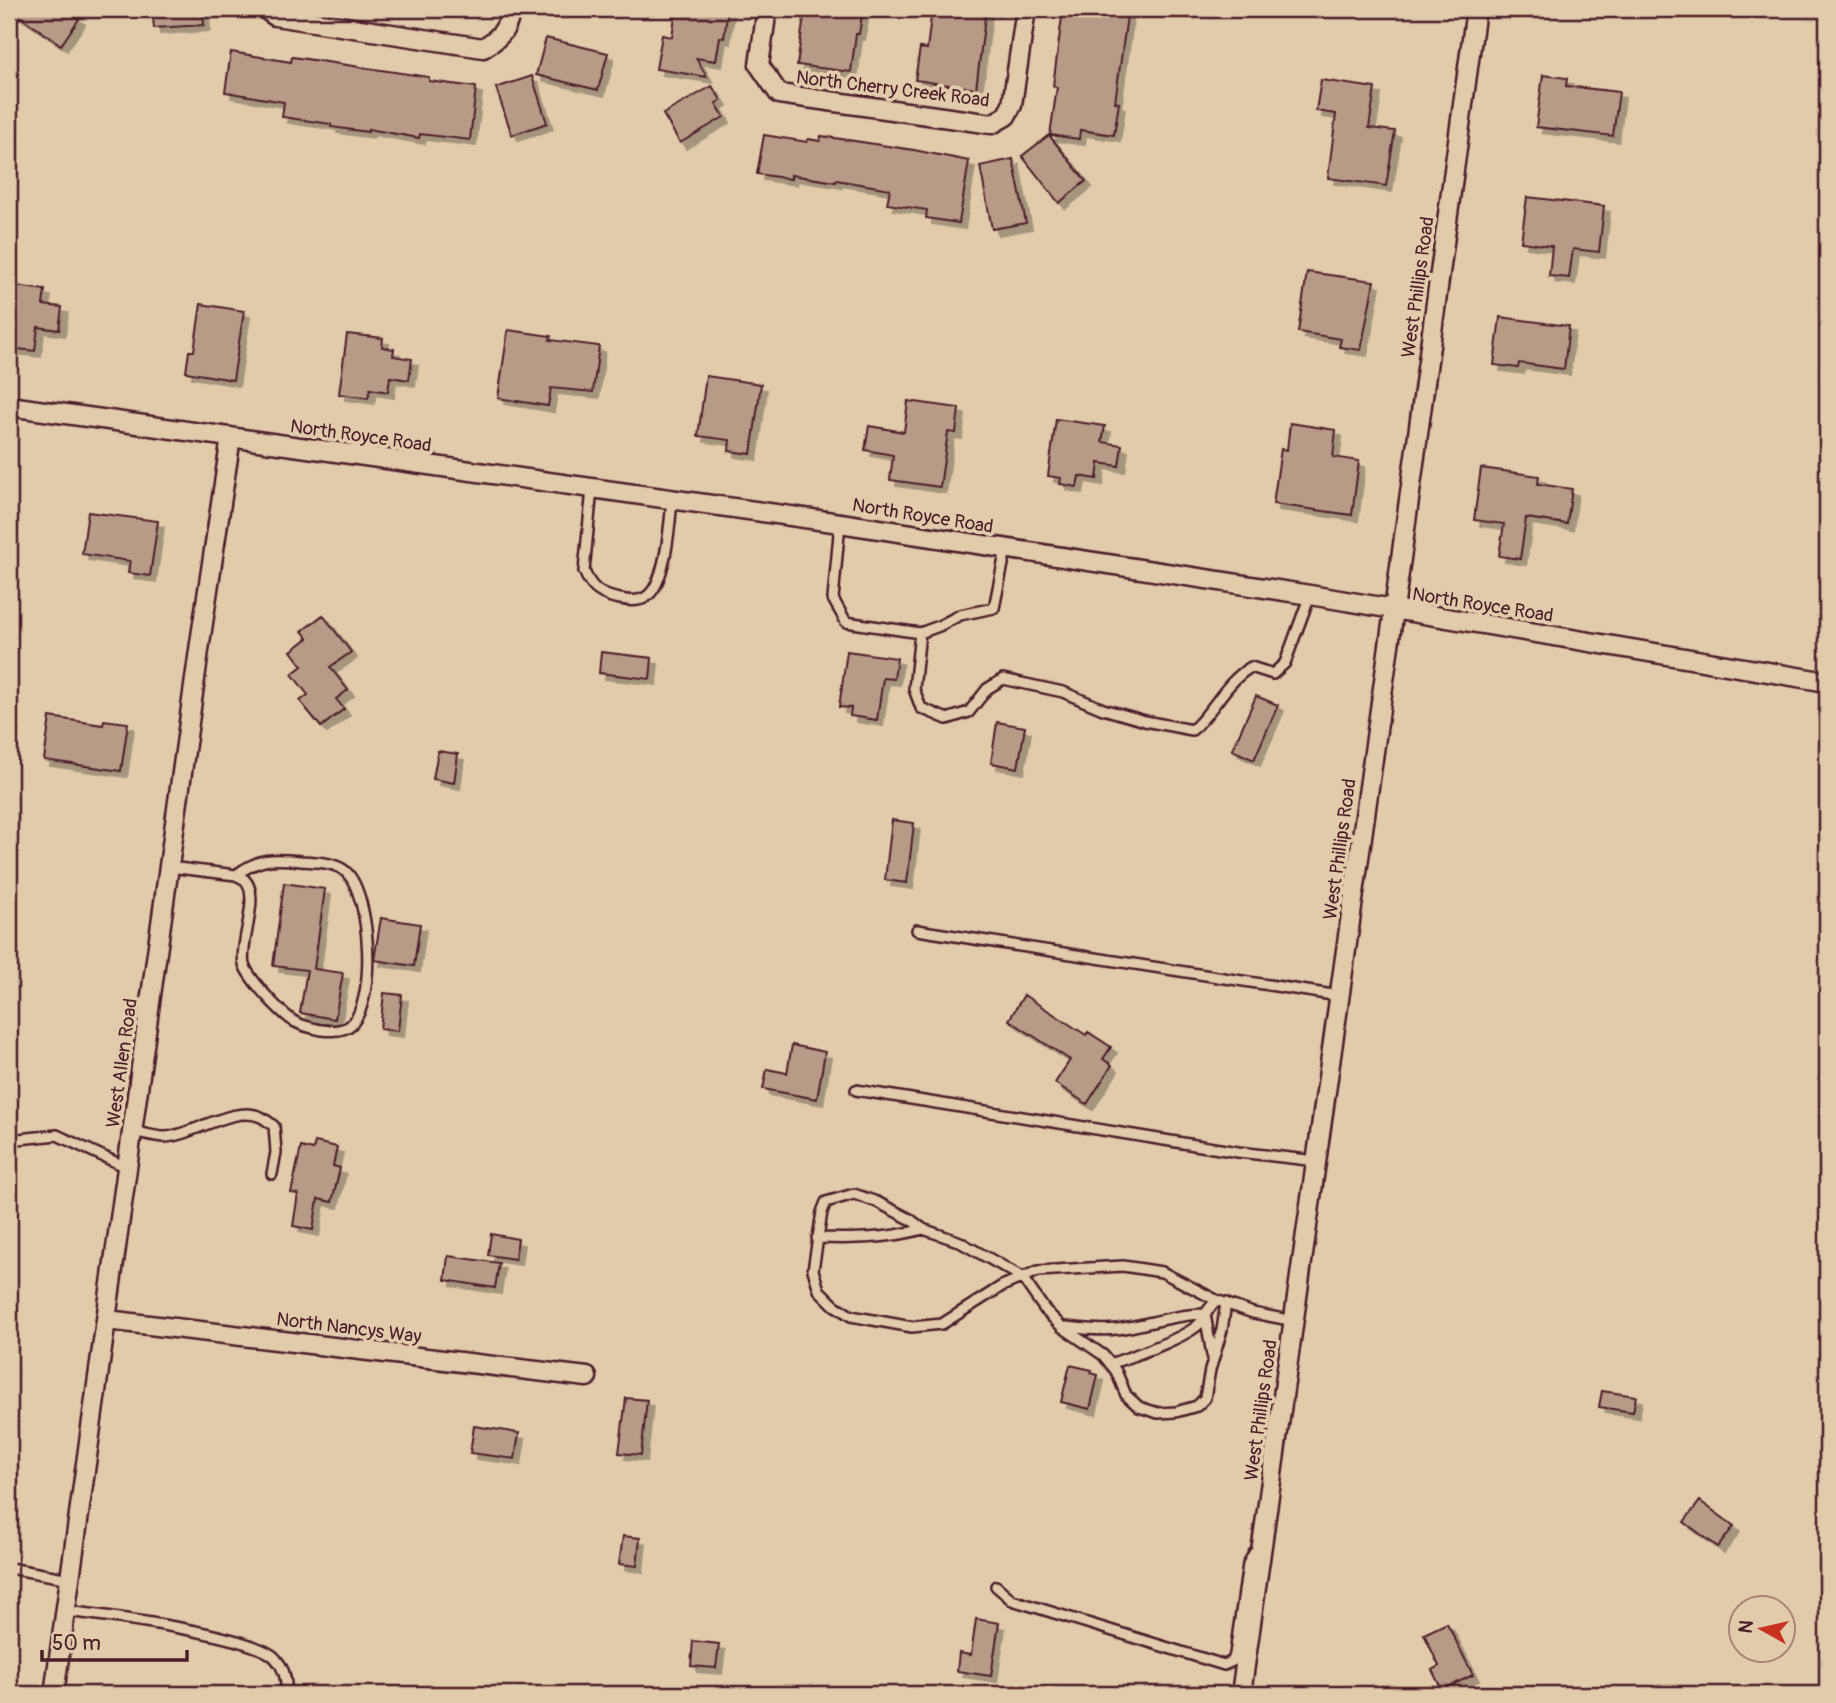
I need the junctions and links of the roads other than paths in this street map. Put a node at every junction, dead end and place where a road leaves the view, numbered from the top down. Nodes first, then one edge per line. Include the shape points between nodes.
1 (265, 9) edge
2 (510, 9) edge
3 (767, 9) edge
4 (1026, 9) edge
5 (1476, 9) edge
6 (9, 406) edge
7 (231, 437) junction
8 (592, 489) junction
9 (672, 500) junction
10 (840, 523) junction
11 (1006, 549) junction
12 (1310, 595) junction
13 (1394, 610) junction
14 (920, 633) junction
15 (1827, 682) edge
16 (169, 867) junction
17 (236, 875) junction
18 (917, 930) dead end
19 (1339, 996) junction
20 (856, 1090) dead end
21 (132, 1131) junction
22 (9, 1140) edge
23 (1317, 1161) junction
24 (128, 1168) junction
25 (272, 1174) dead end
26 (923, 1229) junction
27 (817, 1238) junction
28 (1022, 1278) junction
29 (1216, 1300) junction
30 (1226, 1303) junction
31 (1205, 1314) junction
32 (107, 1320) junction
33 (1294, 1321) junction
34 (1062, 1326) junction
35 (1212, 1360) junction
36 (1110, 1364) junction
37 (587, 1377) dead end
38 (1262, 1550) junction
39 (9, 1567) edge
40 (70, 1579) junction
41 (996, 1586) dead end
42 (66, 1611) junction
43 (54, 1694) edge
44 (286, 1694) edge
45 (1241, 1694) edge

1 - 2 street via 275,16 483,48 499,39
3 - 4 street, North Cherry Creek Road via 759,65 779,94 992,124 1006,116 1012,105
5 - 13 street, West Phillips Road
6 - 7 street, North Royce Road
7 - 8 street, North Royce Road
7 - 16 street, West Allen Road
8 - 9 street, North Royce Road
8 - 9 lane via 584,571 603,595 633,601 653,592 668,538
9 - 10 street, North Royce Road
10 - 11 street, North Royce Road
10 - 14 lane via 833,599 846,622
11 - 12 street, North Royce Road
11 - 14 lane via 995,608 960,615
12 - 13 street, North Royce Road
12 - 14 lane via 1285,663 1273,674 1251,667 1237,676 1192,730 1145,721 1063,692 1003,679 987,690 970,712 947,719 921,708 914,689
13 - 15 street, North Royce Road
13 - 19 street, West Phillips Road
16 - 17 lane
16 - 21 street, West Allen Road
17 - 17 lane via 250,891 243,962 248,975 292,1021 329,1031 347,1028 366,998 366,944 356,884 345,870 329,864 272,858 252,863
18 - 19 lane
19 - 23 street, West Phillips Road
20 - 23 lane
21 - 24 street, West Allen Road
21 - 25 lane via 166,1137 215,1120 258,1115 274,1126
22 - 24 lane via 57,1135
23 - 33 street, West Phillips Road
24 - 32 street, West Allen Road
26 - 27 lane via 867,1238
26 - 27 lane via 854,1194 826,1202
26 - 28 lane via 958,1241
27 - 28 lane via 813,1270 820,1290 851,1316 912,1327 942,1324
28 - 29 lane via 1038,1271 1123,1266 1162,1272
28 - 34 lane
29 - 30 lane
29 - 31 lane
30 - 33 lane
30 - 35 lane via 1223,1330
31 - 34 lane via 1118,1329
31 - 35 lane
31 - 36 lane via 1200,1324 1186,1333
32 - 37 street, North Nancys Way
32 - 40 street, West Allen Road
33 - 38 street, West Phillips Road
34 - 36 lane
35 - 36 lane via 1205,1398 1197,1406 1158,1413 1139,1407 1126,1395
38 - 41 lane via 1248,1563 1235,1654 1233,1661 1224,1665 1012,1600
38 - 45 street, West Phillips Road
39 - 40 lane
40 - 42 street, West Allen Road
42 - 43 street, West Allen Road
42 - 44 lane via 124,1618 250,1646 276,1657 287,1679

